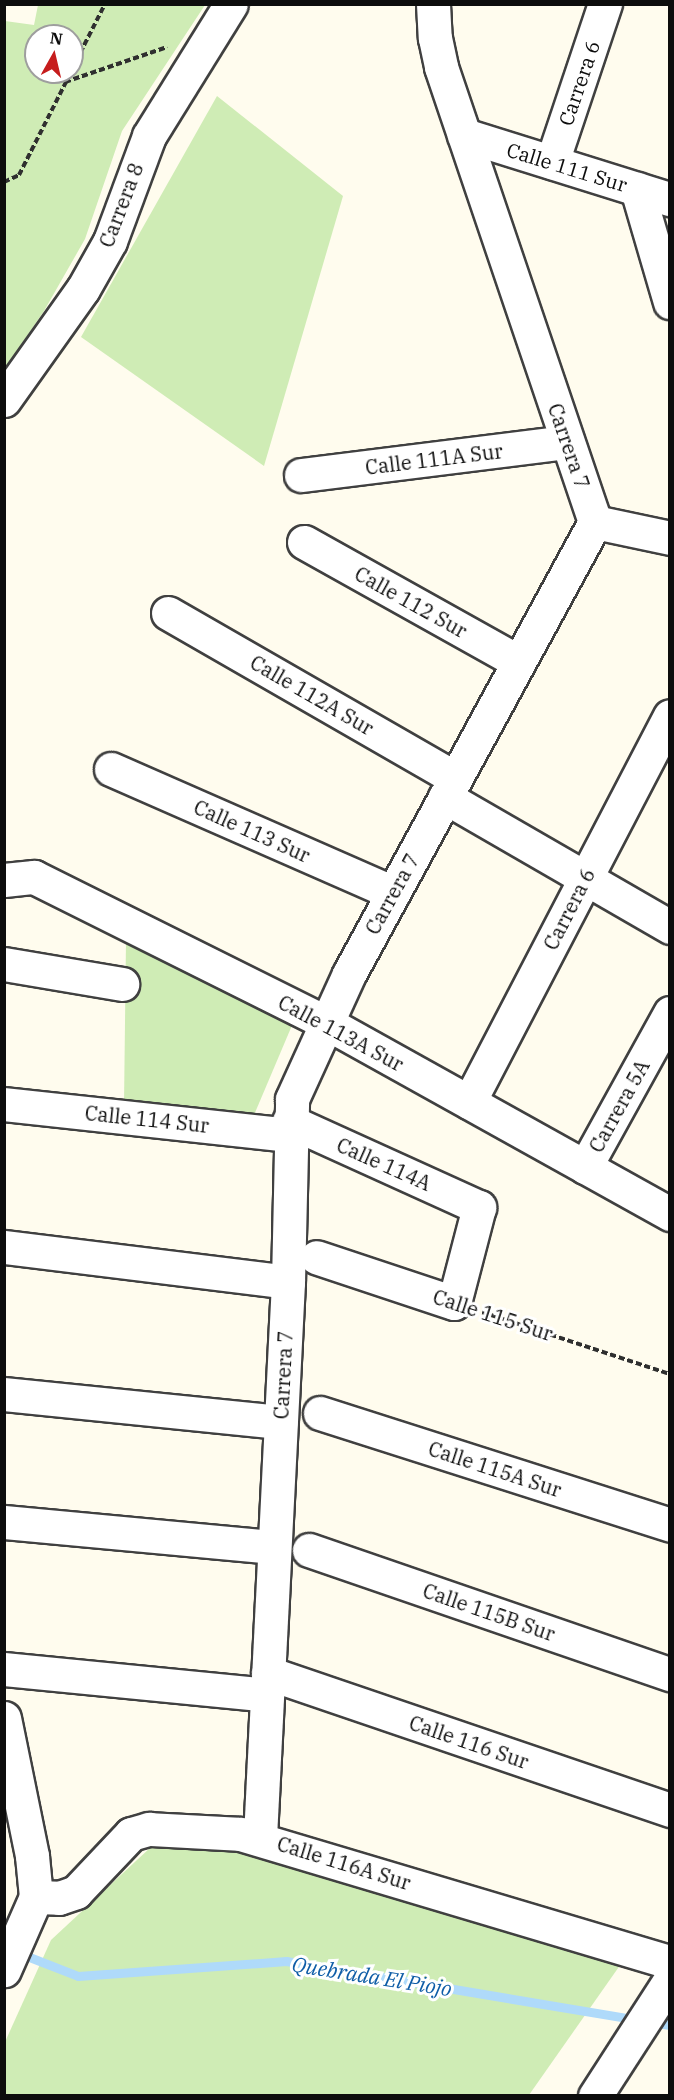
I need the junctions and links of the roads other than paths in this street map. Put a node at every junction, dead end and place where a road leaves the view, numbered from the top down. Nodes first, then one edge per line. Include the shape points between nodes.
1 (433, 4) edge
2 (605, 4) edge
3 (222, 18) edge
4 (464, 135) junction
5 (552, 162) junction
6 (637, 189) junction
7 (669, 199) edge
8 (669, 302) edge
9 (4, 400) edge
10 (567, 442) junction
11 (301, 475) dead end
12 (595, 522) junction
13 (669, 538) edge
14 (304, 542) dead end
15 (168, 613) dead end
16 (519, 662) junction
17 (669, 716) edge
18 (111, 769) dead end
19 (450, 787) junction
20 (585, 878) junction
21 (4, 880) edge
22 (393, 892) junction
23 (669, 927) edge
24 (4, 964) edge
25 (122, 984) dead end
26 (669, 1013) edge
27 (325, 1022) junction
28 (468, 1102) junction
29 (4, 1104) edge
30 (289, 1128) junction
31 (585, 1167) junction
32 (669, 1214) edge
33 (4, 1247) edge
34 (316, 1257) dead end
35 (288, 1282) junction
36 (454, 1303) joint
37 (4, 1394) edge
38 (320, 1413) dead end
39 (280, 1422) junction
40 (4, 1522) edge
41 (669, 1525) edge
42 (274, 1546) junction
43 (309, 1550) dead end
44 (4, 1669) edge
45 (669, 1674) edge
46 (268, 1684) junction
47 (4, 1718) edge
48 (9, 1763) edge
49 (669, 1810) edge
50 (260, 1837) junction
51 (36, 1897) junction
52 (669, 1962) edge
53 (5, 1970) edge
54 (669, 1980) edge
55 (595, 2096) edge

1 - 4 street, Carrera 7 via 441,67
2 - 5 street, Carrera 6
3 - 9 street, Carrera 8 via 149,136 110,241 82,289
4 - 5 street, Calle 111 Sur
4 - 10 street, Carrera 7
5 - 6 street, Calle 111 Sur
6 - 7 street, Calle 111 Sur
6 - 8 street
10 - 11 street, Calle 111A Sur
10 - 12 street, Carrera 7
12 - 13 street
12 - 16 street, Carrera 7
14 - 16 street, Calle 112 Sur
15 - 19 street, Calle 112A Sur
16 - 19 street, Carrera 7
17 - 20 street, Carrera 6
18 - 22 street, Calle 113 Sur
19 - 20 street, Calle 112A Sur
19 - 22 street, Carrera 7
20 - 23 street, Calle 112A Sur
20 - 28 street, Carrera 6
21 - 27 street, Calle 113A Sur via 34,877
22 - 27 street, Carrera 7
24 - 25 street
26 - 31 street, Carrera 5A
27 - 28 street, Calle 113A Sur
27 - 30 street, Carrera 7 via 298,1083
28 - 31 street, Calle 113A Sur
29 - 30 street, Calle 114 Sur
30 - 35 street, Carrera 7
30 - 36 street, Calle 114A via 479,1207
31 - 32 street, Calle 113A Sur
33 - 35 street
34 - 36 street, Calle 115 Sur
35 - 39 street, Carrera 7
37 - 39 street
38 - 41 street, Calle 115A Sur
39 - 42 street, Carrera 7
40 - 42 street
42 - 46 street, Carrera 7
43 - 45 street, Calle 115B Sur
44 - 46 street, Calle 116 Sur
46 - 49 street, Calle 116 Sur
46 - 50 street, Carrera 7
47 - 48 street
48 - 51 street via 32,1856
50 - 51 street, Calle 116A Sur via 150,1829 131,1834 81,1889 59,1898
50 - 52 street, Calle 116A Sur
51 - 53 street
54 - 55 street

